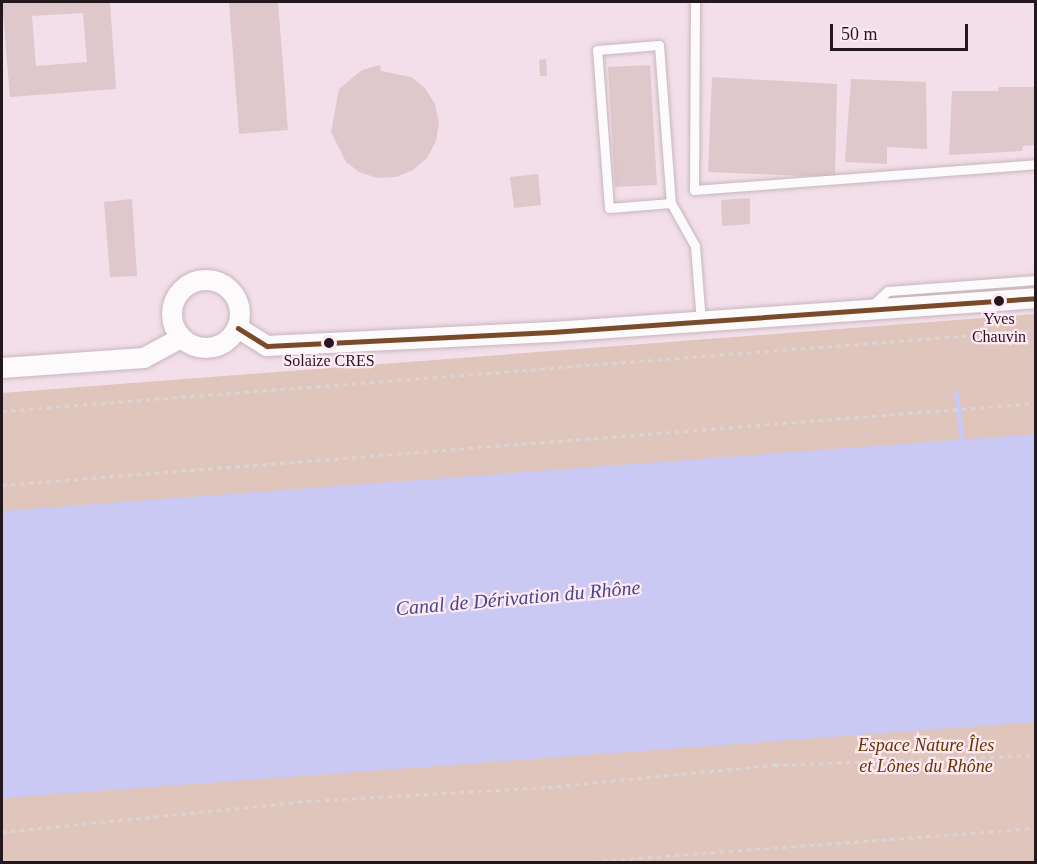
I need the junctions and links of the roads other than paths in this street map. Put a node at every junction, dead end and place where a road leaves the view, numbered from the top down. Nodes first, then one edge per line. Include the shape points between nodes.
1 (695, 2) edge
2 (1035, 164) edge
3 (671, 203) junction
4 (1035, 280) edge
5 (1035, 298) edge
6 (865, 310) junction
7 (701, 322) junction
8 (238, 328) junction
9 (181, 338) junction
10 (2, 368) edge

1 - 2 lane via 694,190
3 - 3 lane via 658,45 597,50 609,208
3 - 7 lane via 695,246
4 - 6 lane via 888,291
5 - 6 street
6 - 7 street
7 - 8 street via 267,346
8 - 9 street via 232,337 212,348 190,345
8 - 9 street via 241,311 234,294 219,282 198,280 180,290 174,299 172,320
9 - 10 street via 144,358

